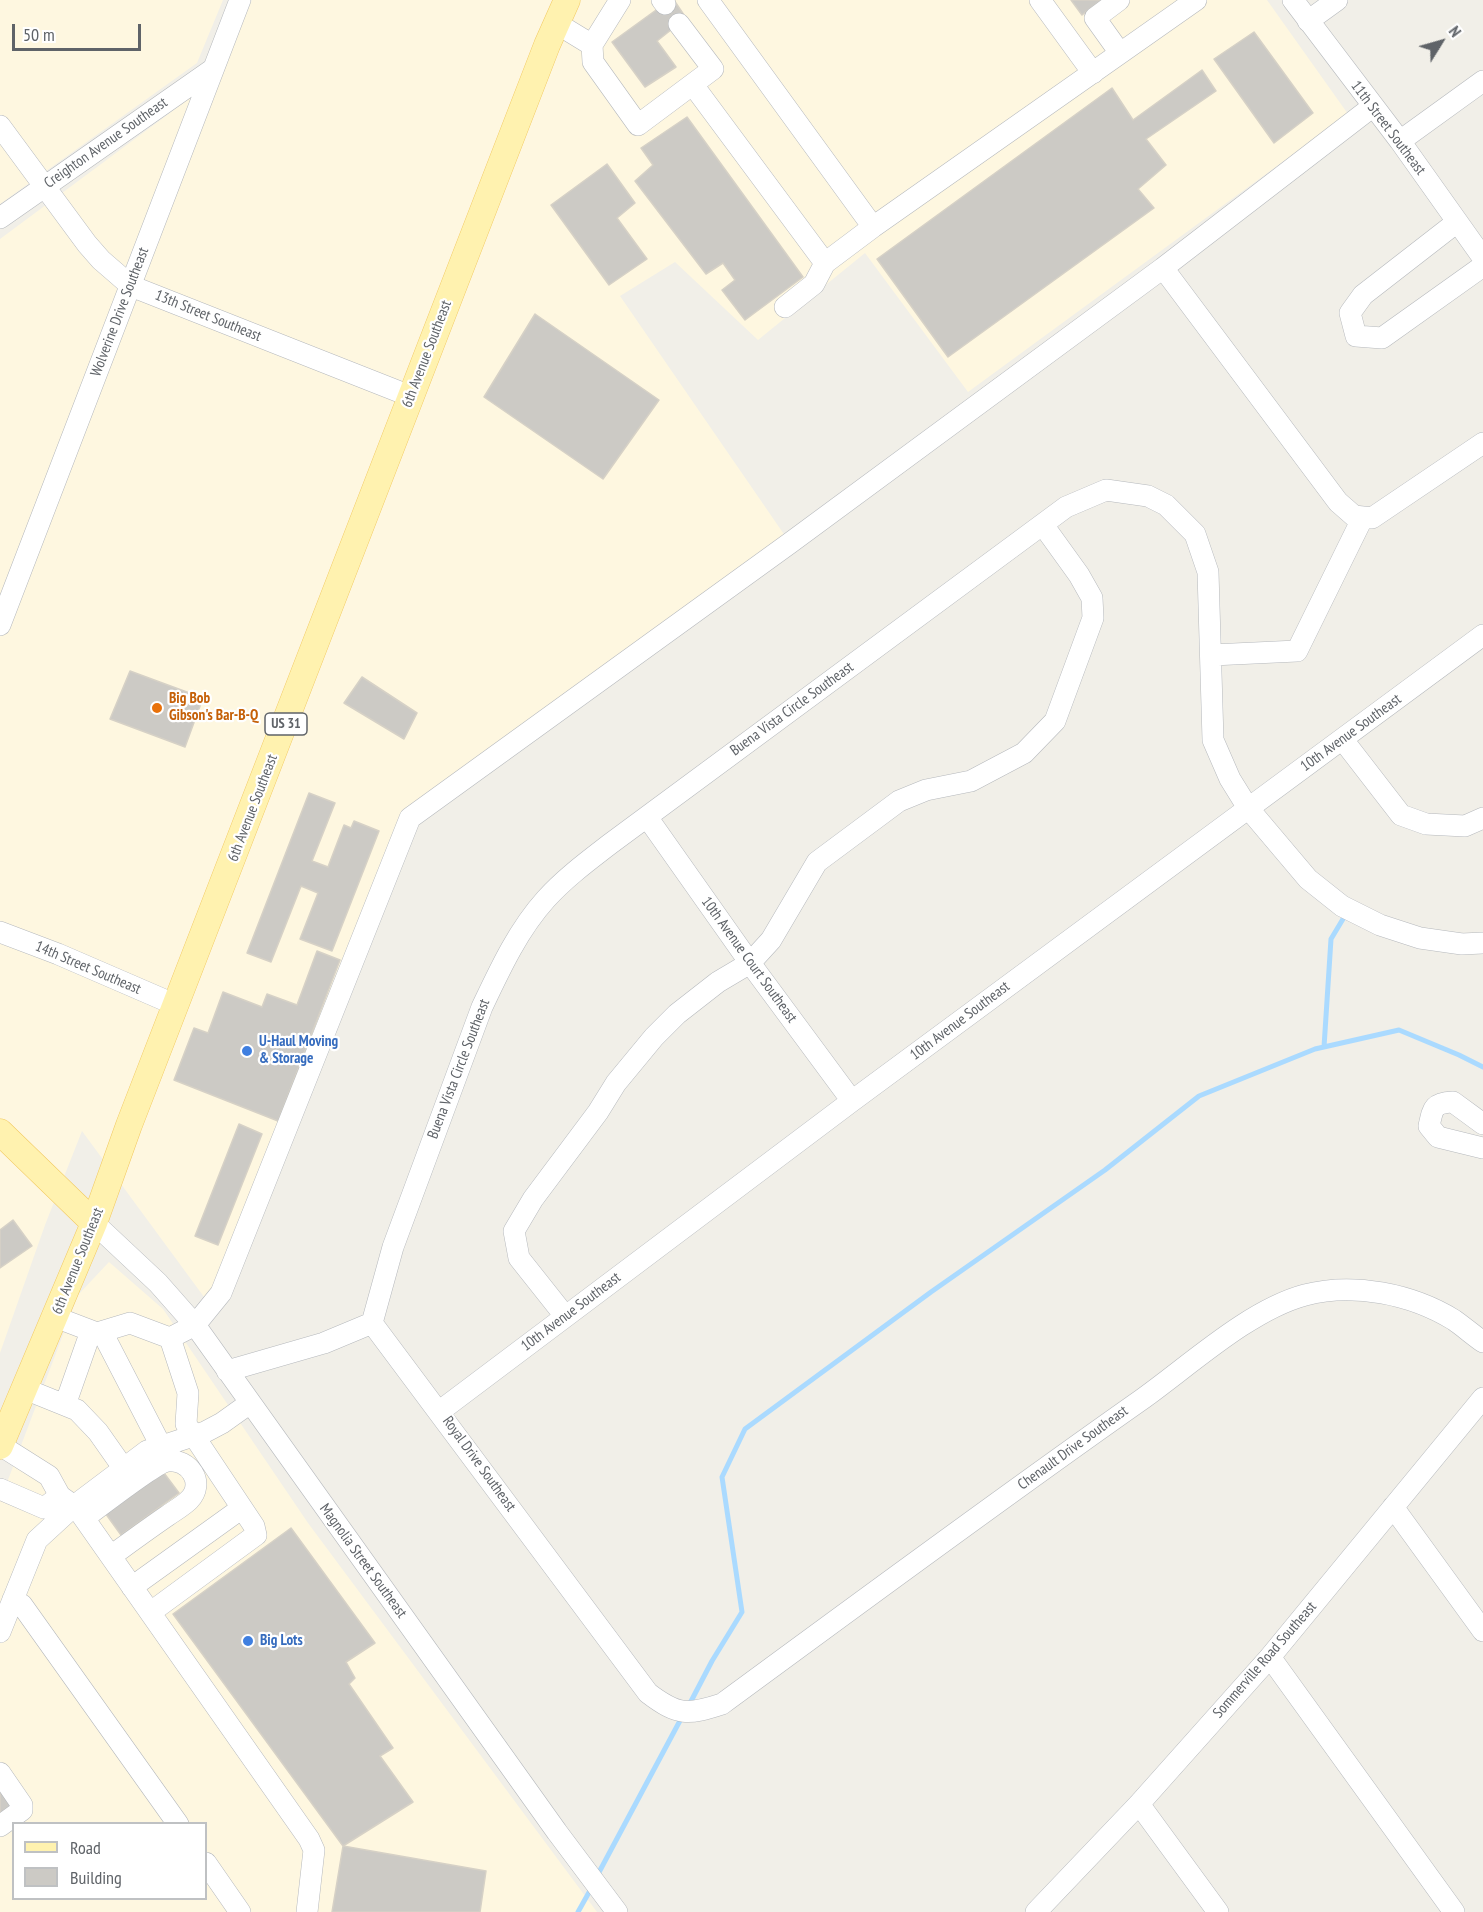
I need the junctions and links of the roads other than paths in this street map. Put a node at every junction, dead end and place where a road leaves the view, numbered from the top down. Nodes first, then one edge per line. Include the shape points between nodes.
1 (240, 0) edge
2 (620, 0) edge
3 (708, 0) edge
4 (1040, 0) edge
5 (1119, 0) edge
6 (1196, 0) edge
7 (1293, 0) edge
8 (1337, 0) edge
9 (562, 12) edge
10 (1308, 21) junction
11 (679, 24) dead end
12 (592, 45) junction
13 (1120, 53) junction
14 (213, 69) junction
15 (1093, 73) junction
16 (1483, 81) edge
17 (693, 85) junction
18 (1372, 107) junction
19 (0, 126) edge
20 (1400, 141) junction
21 (44, 187) junction
22 (0, 218) edge
23 (1457, 222) junction
24 (873, 227) junction
25 (1483, 258) edge
26 (825, 262) junction
27 (1483, 266) edge
28 (1163, 268) junction
29 (131, 286) junction
30 (785, 307) dead end
31 (410, 396) junction
32 (1483, 443) edge
33 (1363, 517) junction
34 (1043, 525) junction
35 (19, 574) junction
36 (0, 585) edge
37 (0, 625) edge
38 (1483, 635) edge
39 (1212, 655) junction
40 (1343, 740) junction
41 (1248, 808) junction
42 (647, 817) junction
43 (1483, 818) edge
44 (0, 932) edge
45 (1483, 944) edge
46 (750, 963) junction
47 (176, 1005) junction
48 (852, 1101) junction
49 (1483, 1124) edge
50 (0, 1132) edge
51 (1483, 1148) edge
52 (94, 1223) junction
53 (55, 1317) junction
54 (565, 1317) junction
55 (372, 1323) junction
56 (195, 1325) junction
57 (97, 1332) junction
58 (170, 1338) junction
59 (1483, 1342) edge
60 (227, 1371) junction
61 (25, 1389) junction
62 (1483, 1398) edge
63 (250, 1403) junction
64 (65, 1405) junction
65 (440, 1411) junction
66 (192, 1436) junction
67 (0, 1445) edge
68 (161, 1446) junction
69 (124, 1469) junction
70 (0, 1489) edge
71 (72, 1507) junction
72 (1393, 1507) junction
73 (242, 1508) junction
74 (111, 1556) junction
75 (132, 1587) junction
76 (13, 1599) junction
77 (151, 1612) junction
78 (1483, 1631) edge
79 (0, 1632) edge
80 (1270, 1657) junction
81 (688, 1712) joint
82 (0, 1773) edge
83 (1139, 1804) junction
84 (177, 1822) edge
85 (0, 1826) edge
86 (207, 1864) edge
87 (240, 1912) edge
88 (307, 1912) edge
89 (617, 1912) edge
90 (1036, 1912) edge
91 (1218, 1912) edge
92 (1454, 1912) edge

1 - 14 street, Wolverine Drive Southeast
2 - 12 street
3 - 24 street
4 - 15 street
5 - 13 street via 1095,18
6 - 13 street
7 - 10 street, 11th Street Southeast
8 - 10 street
9 - 12 street
9 - 31 main road, 6th Avenue Southeast / US 31
10 - 18 street, 11th Street Southeast
11 - 17 street via 713,69
12 - 17 street via 592,62 638,125
13 - 15 street
14 - 21 street, Creighton Avenue Southeast
14 - 29 street, Wolverine Drive Southeast
15 - 24 street
16 - 20 street
17 - 26 street
18 - 20 street, 11th Street Southeast
18 - 28 street
19 - 21 street, 13th Street Southeast
20 - 23 street, 11th Street Southeast
21 - 22 street, Creighton Avenue Southeast
21 - 29 street, 13th Street Southeast via 101,260
23 - 25 street, 11th Street Southeast
23 - 27 street via 1363,296 1350,313 1356,336 1382,338
24 - 26 street
26 - 30 street via 814,284
28 - 33 street via 1338,502 1354,516
28 - 56 street via 410,818 221,1293
29 - 31 street, 13th Street Southeast
29 - 35 street, Wolverine Drive Southeast
31 - 47 main road, 6th Avenue Southeast / US 31
32 - 33 street via 1372,518
33 - 39 street via 1297,651
34 - 39 street, Buena Vista Circle Southeast via 1066,507 1106,490 1148,496 1166,505 1195,534 1208,572
34 - 42 street, Buena Vista Circle Southeast
34 - 46 street via 1092,598 1093,618 1055,721 1024,753 971,781 926,790 898,801 817,862 771,940
35 - 36 street
35 - 37 street, Wolverine Drive Southeast
38 - 40 street, 10th Avenue Southeast
39 - 41 street, Buena Vista Circle Southeast via 1213,740
40 - 41 street, 10th Avenue Southeast
40 - 43 street via 1401,814 1426,824 1465,826
41 - 45 street, Buena Vista Circle Southeast via 1308,879 1342,906 1380,925 1420,938
41 - 48 street, 10th Avenue Southeast
42 - 46 street, 10th Avenue Court Southeast
42 - 55 street, Buena Vista Circle Southeast via 576,870 546,899 500,969 482,1007 393,1247
44 - 47 street, 14th Street Southeast
46 - 48 street, 10th Avenue Court Southeast
46 - 54 street via 685,1007 654,1037 616,1083 514,1231 519,1258
47 - 52 main road, 6th Avenue Southeast / US 31
48 - 54 street, 10th Avenue Southeast
49 - 51 street via 1453,1102 1440,1103 1433,1109 1429,1126 1438,1137
50 - 52 main road
52 - 53 main road, 6th Avenue Southeast / US 31
52 - 56 street, Magnolia Street Southeast via 158,1283
53 - 57 street
53 - 61 main road, 6th Avenue Southeast / US 31
54 - 65 street, 10th Avenue Southeast
55 - 60 street via 324,1343
55 - 65 street, Royal Drive Southeast
56 - 58 street
56 - 60 street, Magnolia Street Southeast
57 - 58 street via 126,1322
57 - 64 street
57 - 68 street
58 - 66 street via 188,1393 185,1418
59 - 81 street, Chenault Drive Southeast via 1453,1319 1412,1301 1348,1289 1305,1295 1265,1312 722,1704
60 - 63 street, Magnolia Street Southeast
61 - 64 street
61 - 67 main road, 6th Avenue Southeast / US 31
62 - 72 street, Sommerville Road Southeast
63 - 66 street via 222,1424
63 - 89 street, Magnolia Street Southeast
64 - 69 street via 77,1410 98,1432
65 - 81 street, Royal Drive Southeast via 648,1693 667,1707
66 - 68 street
66 - 73 street
67 - 71 street via 49,1476
68 - 69 street via 147,1451
69 - 71 street
70 - 71 street via 44,1508
71 - 74 street
71 - 74 street via 161,1463 177,1461 191,1470 196,1484 190,1499
71 - 76 street via 37,1540
72 - 78 street
72 - 80 street, Sommerville Road Southeast
73 - 75 street
73 - 77 street via 256,1531 254,1539
74 - 75 street
75 - 77 street
76 - 79 street
76 - 84 street via 22,1605
77 - 88 street via 309,1839 314,1850
80 - 83 street, Sommerville Road Southeast
80 - 92 street
82 - 85 street via 22,1810
83 - 90 street, Sommerville Road Southeast
83 - 91 street
86 - 87 street

